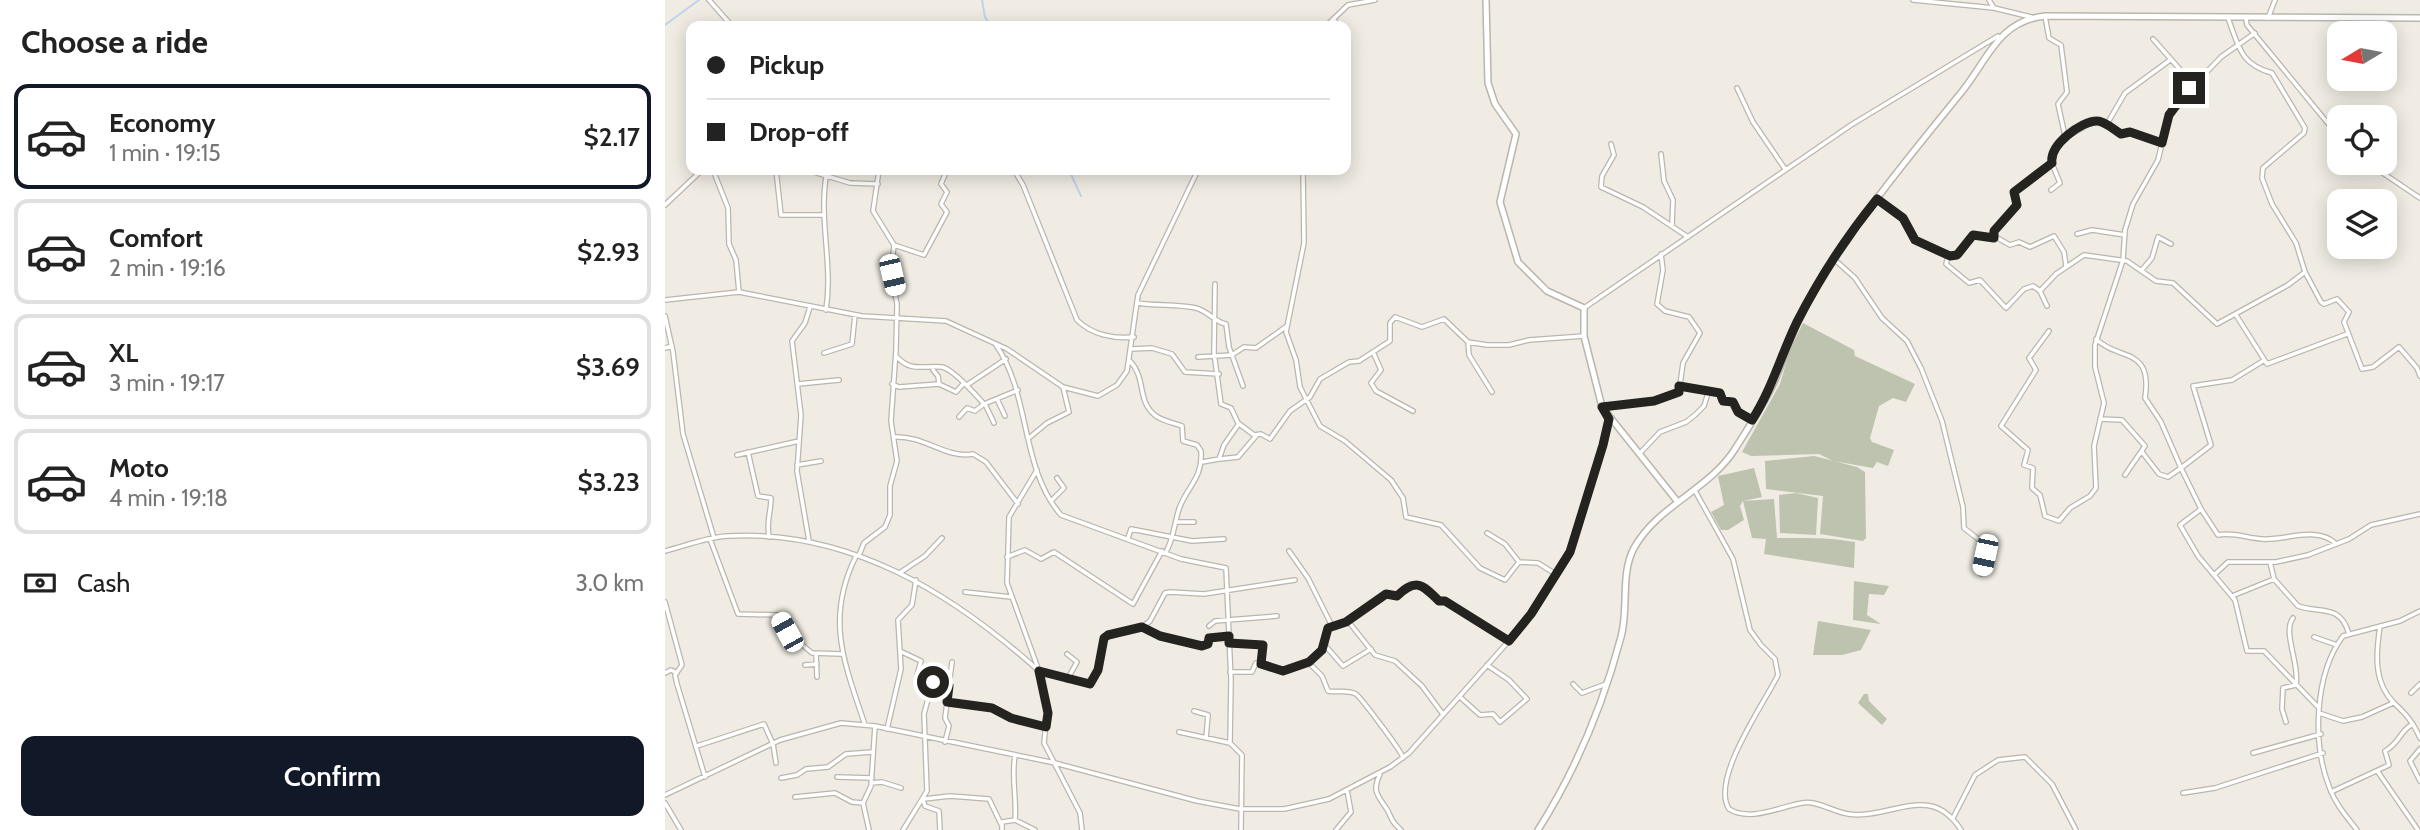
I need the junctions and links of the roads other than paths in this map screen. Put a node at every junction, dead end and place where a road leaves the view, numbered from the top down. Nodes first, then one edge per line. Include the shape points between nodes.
1 (709, 0) edge
2 (1375, 0) edge
3 (1486, 0) edge
4 (1913, 0) edge
5 (1989, 0) edge
6 (2275, 0) edge
7 (1349, 2) edge
8 (1994, 8) junction
9 (2045, 16) junction
10 (2032, 17) junction
11 (2228, 18) junction
12 (2420, 18) edge
13 (1334, 19) joint
14 (2246, 19) junction
15 (2267, 20) junction
16 (728, 21) edge
17 (1332, 21) edge
18 (2255, 33) junction
19 (1998, 36) junction
20 (2153, 39) dead end
21 (2238, 46) junction
22 (2170, 60) junction
23 (2195, 81) junction
24 (1737, 88) dead end
25 (2327, 122) edge
26 (2107, 125) junction
27 (2065, 136) junction
28 (2162, 143) junction
29 (1612, 144) dead end
30 (1661, 154) dead end
31 (2052, 163) junction
32 (1785, 169) junction
33 (697, 175) edge
34 (715, 175) edge
35 (777, 175) edge
36 (821, 175) edge
37 (879, 175) edge
38 (945, 175) edge
39 (1017, 175) edge
40 (1196, 175) edge
41 (1303, 175) edge
42 (2386, 175) edge
43 (826, 177) junction
44 (878, 184) junction
45 (2051, 190) dead end
46 (2420, 198) edge
47 (1877, 199) junction
48 (665, 205) edge
49 (824, 215) junction
50 (1672, 225) junction
51 (2077, 234) dead end
52 (2125, 235) junction
53 (1994, 236) junction
54 (1688, 237) junction
55 (2171, 244) dead end
56 (894, 245) junction
57 (1661, 254) junction
58 (1948, 254) junction
59 (1833, 258) junction
60 (2123, 260) junction
61 (2066, 267) junction
62 (2141, 271) junction
63 (2305, 272) junction
64 (1215, 284) dead end
65 (2040, 291) junction
66 (739, 292) junction
67 (665, 300) edge
68 (1137, 303) junction
69 (2047, 306) dead end
70 (810, 307) junction
71 (1584, 308) junction
72 (826, 310) junction
73 (855, 315) junction
74 (2236, 315) junction
75 (665, 316) edge
76 (1215, 316) junction
77 (895, 318) junction
78 (1288, 324) junction
79 (2049, 331) dead end
80 (667, 334) edge
81 (2348, 334) junction
82 (1584, 336) junction
83 (1134, 337) junction
84 (2096, 339) junction
85 (994, 341) junction
86 (1468, 342) junction
87 (672, 346) junction
88 (665, 348) edge
89 (1132, 349) junction
90 (824, 352) dead end
91 (1373, 352) junction
92 (1215, 355) junction
93 (1232, 355) junction
94 (896, 356) junction
95 (1198, 357) dead end
96 (1006, 359) junction
97 (1130, 361) junction
98 (2263, 361) junction
99 (933, 369) junction
100 (1219, 374) junction
101 (2420, 376) edge
102 (838, 380) dead end
103 (798, 384) junction
104 (892, 384) junction
105 (939, 384) junction
106 (965, 384) junction
107 (1243, 386) dead end
108 (1679, 386) junction
109 (1063, 387) junction
110 (1018, 390) junction
111 (1709, 390) junction
112 (1492, 392) dead end
113 (997, 399) junction
114 (1304, 400) junction
115 (984, 404) junction
116 (1602, 407) junction
117 (1413, 411) dead end
118 (1005, 416) dead end
119 (959, 417) dead end
120 (1609, 419) junction
121 (2100, 419) junction
122 (1752, 420) junction
123 (994, 423) dead end
124 (1238, 423) junction
125 (1256, 436) junction
126 (894, 437) junction
127 (1029, 438) junction
128 (799, 441) junction
129 (748, 452) junction
130 (1641, 452) junction
131 (2142, 452) junction
132 (737, 455) dead end
133 (1219, 459) junction
134 (821, 461) dead end
135 (1201, 462) junction
136 (797, 465) junction
137 (2181, 468) junction
138 (1037, 470) junction
139 (2125, 475) dead end
140 (1057, 478) dead end
141 (1694, 489) junction
142 (1052, 500) junction
143 (1677, 501) junction
144 (1018, 504) junction
145 (2201, 509) junction
146 (2420, 514) edge
147 (1194, 522) dead end
148 (1177, 523) junction
149 (1487, 533) dead end
150 (769, 537) junction
151 (712, 538) junction
152 (942, 538) dead end
153 (1128, 538) junction
154 (1174, 539) junction
155 (1224, 539) dead end
156 (809, 541) junction
157 (2336, 544) junction
158 (665, 551) edge
159 (1289, 551) dead end
160 (1164, 552) junction
161 (858, 555) junction
162 (1007, 557) junction
163 (1519, 562) junction
164 (2270, 562) junction
165 (901, 572) junction
166 (1557, 575) junction
167 (1981, 575) dead end
168 (2214, 575) junction
169 (2274, 579) junction
170 (916, 580) junction
171 (1296, 580) dead end
172 (965, 592) dead end
173 (1227, 592) junction
174 (2232, 596) junction
175 (1011, 597) junction
176 (665, 602) edge
177 (2420, 611) edge
178 (1277, 616) dead end
179 (2293, 618) dead end
180 (1228, 620) junction
181 (1348, 621) junction
182 (1209, 625) dead end
183 (1332, 626) junction
184 (2380, 626) junction
185 (1142, 627) junction
186 (2349, 634) junction
187 (1229, 636) junction
188 (2314, 637) dead end
189 (1509, 641) junction
190 (1229, 643) junction
191 (1323, 643) junction
192 (2337, 645) junction
193 (1371, 649) junction
194 (902, 652) junction
195 (816, 653) junction
196 (841, 654) junction
197 (1067, 654) dead end
198 (952, 662) dead end
199 (1309, 662) junction
200 (817, 664) junction
201 (1261, 664) junction
202 (804, 665) dead end
203 (1487, 665) junction
204 (1039, 671) junction
205 (1230, 672) junction
206 (665, 673) edge
207 (677, 673) junction
208 (817, 677) dead end
209 (1067, 680) junction
210 (932, 683) junction
211 (1573, 684) dead end
212 (1606, 684) junction
213 (2420, 684) edge
214 (2296, 685) junction
215 (949, 686) junction
216 (2411, 693) dead end
217 (1460, 697) junction
218 (947, 702) junction
219 (2394, 703) junction
220 (2318, 707) junction
221 (1193, 710) dead end
222 (1442, 713) junction
223 (2319, 713) junction
224 (2286, 722) dead end
225 (865, 725) junction
226 (2416, 725) edge
227 (875, 726) junction
228 (1046, 727) junction
229 (887, 729) junction
230 (1179, 732) dead end
231 (2321, 734) junction
232 (924, 736) junction
233 (1206, 738) junction
234 (2420, 738) edge
235 (945, 742) junction
236 (1230, 743) junction
237 (773, 744) junction
238 (697, 746) junction
239 (2420, 749) edge
240 (872, 752) junction
241 (2253, 752) dead end
242 (2323, 753) junction
243 (1015, 756) junction
244 (1403, 758) junction
245 (776, 763) dead end
246 (1055, 763) junction
247 (1381, 772) junction
248 (2378, 772) junction
249 (837, 777) dead end
250 (705, 778) junction
251 (781, 778) dead end
252 (872, 780) junction
253 (2420, 782) edge
254 (901, 788) dead end
255 (1347, 790) junction
256 (2330, 792) junction
257 (666, 793) edge
258 (2183, 793) dead end
259 (795, 797) dead end
260 (924, 800) junction
261 (665, 803) edge
262 (863, 803) junction
263 (1240, 809) junction
264 (1953, 818) junction
265 (1015, 820) junction
266 (1001, 824) junction
267 (681, 830) edge
268 (869, 830) edge
269 (903, 830) edge
270 (940, 830) edge
271 (1002, 830) edge
272 (1035, 830) edge
273 (1082, 830) edge
274 (1241, 830) edge
275 (1336, 830) edge
276 (1401, 830) edge
277 (1538, 830) edge
278 (1961, 830) edge
279 (2076, 830) edge
280 (2357, 830) edge
281 (2419, 830) edge

1 - 16 street
2 - 7 street
3 - 71 street via 1490,93 1517,134 1500,202 1518,262 1547,292
4 - 8 street
5 - 8 street
6 - 15 street
7 - 13 street
8 - 10 street
9 - 10 street
9 - 11 street
9 - 27 street via 2049,38 2061,46 2067,92 2057,104
10 - 19 street
11 - 14 street
11 - 21 street
12 - 15 street
13 - 17 street
14 - 15 street
14 - 18 street
18 - 21 street
18 - 25 street
19 - 32 street
19 - 47 street via 1961,93 1927,130
20 - 22 street
21 - 23 street
21 - 63 street via 2250,65 2272,73 2305,128 2261,174 2272,204 2300,251
22 - 23 street
22 - 26 street via 2125,93
23 - 28 street via 2169,115
24 - 32 street via 1753,122
26 - 27 street via 2094,121
26 - 28 street via 2121,134 2130,132
27 - 31 street via 2056,146
28 - 52 street via 2158,160 2133,204
29 - 50 street via 1615,155 1601,187
30 - 50 street via 1664,181 1673,200
31 - 45 street via 2060,183
31 - 53 street via 2014,192 2017,205
32 - 54 street
33 - 48 street
34 - 66 street via 726,198
35 - 49 street via 781,215
36 - 43 street
37 - 44 street
38 - 56 street via 941,184 947,192 941,206 947,212 924,255
39 - 83 street via 1077,320 1110,337
40 - 68 street
41 - 78 street via 1304,243
42 - 46 street
43 - 44 street
43 - 49 street
44 - 56 street via 874,214
47 - 58 street via 1903,218 1915,240
47 - 59 street
49 - 72 street via 829,262
50 - 54 street
51 - 52 street via 2092,230
52 - 60 street
53 - 58 street via 1973,235 1960,254
53 - 61 street via 2010,245 2019,242 2030,247 2054,236 2064,252
54 - 57 street
55 - 62 street via 2158,237 2152,258
56 - 77 street
57 - 71 street
57 - 108 street via 1657,304 1689,317 1700,333 1683,363
58 - 65 street via 1946,264 1955,273 1969,284 1980,280 2006,308 2024,289 2033,286
59 - 122 street via 1797,322 1773,384
59 - 167 street via 1907,341 1921,368 1942,421 1964,528 1987,546
60 - 61 street via 2084,255
60 - 62 street
60 - 84 street
61 - 65 street
62 - 74 street via 2156,281 2173,283 2216,324
63 - 74 street
63 - 81 street via 2322,304 2337,299 2349,312 2344,320
64 - 76 street
65 - 69 street
66 - 67 street
66 - 70 street
68 - 76 street via 1193,307
68 - 83 street
70 - 72 street
70 - 103 street via 792,341
71 - 82 street
72 - 73 street
73 - 77 street
73 - 90 street via 852,344
74 - 98 street
75 - 80 street
76 - 92 street
76 - 93 street via 1220,324 1226,324
77 - 85 street via 946,321
77 - 94 street
78 - 93 street via 1258,347 1244,347
78 - 114 street via 1286,332
79 - 121 street via 2029,359 2036,370 2001,426 2029,452 2024,465 2033,468 2032,488 2040,495 2047,518 2059,521 2096,488 2094,446
80 - 87 street
81 - 98 street via 2269,364
81 - 101 street via 2362,369 2373,367 2399,346
82 - 86 street via 1501,346
82 - 116 street
83 - 89 street
84 - 121 street via 2095,367 2104,396
84 - 137 street via 2131,356 2143,369 2145,398
85 - 96 street
85 - 109 street
86 - 91 street via 1444,319 1422,327 1395,317 1390,323 1390,341
86 - 112 street via 1475,366
87 - 88 street
87 - 151 street via 683,434
89 - 97 street
89 - 100 street via 1172,354 1185,372
91 - 114 street via 1320,379
91 - 117 street via 1381,370 1371,383 1376,391
92 - 93 street
92 - 95 street
92 - 100 street
93 - 107 street
94 - 99 street via 906,366
94 - 104 street
96 - 106 street
96 - 110 street
97 - 109 street via 1123,378 1105,394 1094,396
97 - 135 street via 1142,380 1145,406 1157,417 1183,428 1183,441 1200,447
98 - 137 street via 2232,380 2193,386 2211,445
99 - 105 street
99 - 106 street via 943,368
100 - 124 street via 1220,404 1231,408
102 - 103 street
103 - 128 street
104 - 105 street
104 - 126 street
105 - 106 street via 956,393
106 - 115 street
108 - 111 street
108 - 116 street via 1679,392 1654,401
109 - 127 street via 1069,412
110 - 113 street
110 - 127 street
111 - 122 street via 1722,394 1723,402 1733,402 1738,412
111 - 130 street via 1695,415 1660,432
113 - 115 street
113 - 118 street
114 - 125 street via 1270,439
114 - 163 street via 1320,426 1391,480 1403,498 1406,517 1441,525 1480,568 1502,579 1508,578
115 - 119 street via 975,411 967,408
115 - 123 street
116 - 120 street
120 - 130 street
120 - 166 street via 1579,526
121 - 131 street via 2122,420 2145,446
122 - 141 street via 1726,462
124 - 125 street
124 - 133 street
125 - 133 street via 1238,457
126 - 144 street via 908,435 963,457 973,454 995,472
126 - 161 street via 897,461 890,515 885,527 864,542
127 - 138 street
128 - 129 street
128 - 136 street
129 - 132 street
129 - 150 street via 758,496 771,498 766,517
130 - 143 street
131 - 137 street via 2159,474 2168,477
131 - 139 street
133 - 135 street
134 - 136 street
135 - 148 street
136 - 156 street
137 - 145 street
138 - 142 street
138 - 144 street
140 - 142 street via 1064,488
141 - 143 street
141 - 264 street via 1733,559 1750,630 1778,666 1730,769 1723,792 1729,809 1756,814 1806,803 1860,814 1920,804
142 - 153 street via 1070,520
143 - 212 street via 1650,526 1634,550 1627,576 1625,619
144 - 162 street via 1007,524
145 - 157 street via 2218,535 2270,539 2301,535
145 - 168 street via 2180,525
146 - 157 street via 2371,525
147 - 148 street
148 - 154 street
149 - 163 street via 1505,544
150 - 151 street
150 - 156 street
151 - 158 street
151 - 195 street via 738,614 778,615 787,632
152 - 165 street
153 - 154 street via 1131,529
153 - 160 street
154 - 155 street
154 - 160 street
156 - 161 street
157 - 164 street
159 - 183 street
160 - 162 street via 1133,604 1054,552 1041,559 1024,550
160 - 173 street via 1199,564 1224,566
161 - 165 street
161 - 196 street via 840,601
162 - 175 street
163 - 166 street via 1538,563
164 - 168 street via 2228,562
164 - 169 street
165 - 170 street
166 - 189 street
168 - 174 street
169 - 174 street
169 - 186 street via 2298,606 2332,612
170 - 194 street via 912,605 898,620
170 - 204 street via 970,615
171 - 173 street
172 - 175 street
173 - 180 street
173 - 185 street via 1165,593
174 - 214 street via 2247,651 2264,651
175 - 204 street
176 - 207 street via 682,665
177 - 184 street
178 - 180 street
179 - 214 street via 2289,629 2298,662
180 - 182 street
180 - 187 street
181 - 183 street
181 - 189 street via 1386,594 1397,596 1413,584
181 - 193 street
183 - 191 street
184 - 186 street
184 - 219 street via 2378,676
185 - 187 street via 1202,646 1209,638
185 - 209 street via 1104,638 1098,670 1090,684
186 - 192 street
187 - 190 street
188 - 192 street
189 - 203 street
190 - 201 street via 1263,645
190 - 205 street
191 - 193 street via 1343,666
191 - 199 street
192 - 220 street
193 - 222 street via 1381,659 1395,661
194 - 210 street via 921,661 917,675
194 - 229 street
195 - 196 street
195 - 200 street
196 - 225 street
197 - 209 street via 1077,662
198 - 215 street
199 - 201 street via 1283,671
199 - 244 street via 1328,691 1349,691 1366,704
200 - 202 street
200 - 208 street
201 - 205 street via 1256,663 1252,672
203 - 217 street
203 - 217 street via 1527,699 1500,722 1491,714 1480,715
204 - 209 street
204 - 228 street via 1048,713
205 - 236 street
206 - 207 street
207 - 238 street
210 - 215 street
210 - 232 street
211 - 212 street via 1582,693
212 - 277 street via 1579,758
213 - 216 street
214 - 220 street
214 - 224 street via 2283,688
215 - 218 street
217 - 222 street
218 - 228 street via 992,708
218 - 235 street
219 - 223 street via 2343,721
219 - 226 street
220 - 223 street
221 - 233 street via 1208,715
222 - 244 street
223 - 231 street
225 - 227 street
225 - 237 street via 841,723
226 - 234 street
226 - 248 street via 2404,729 2398,743 2385,751 2389,765
227 - 229 street
227 - 240 street
228 - 246 street via 1044,743
229 - 232 street
230 - 233 street
231 - 241 street
231 - 242 street
232 - 235 street
232 - 260 street
233 - 236 street
235 - 243 street
236 - 263 street via 1242,755
237 - 238 street via 764,724
237 - 245 street
237 - 250 street
238 - 250 street
239 - 253 street via 2410,761
240 - 251 street via 846,754 828,768 806,769
240 - 252 street
242 - 256 street
242 - 258 street via 2215,788
243 - 246 street
243 - 265 street
244 - 247 street
246 - 263 street
246 - 273 street via 1080,813
247 - 255 street
247 - 276 street via 1376,797
248 - 256 street
248 - 281 street
249 - 252 street
250 - 257 street
252 - 254 street
252 - 262 street
255 - 263 street via 1284,809
255 - 275 street via 1351,812
256 - 280 street
259 - 262 street via 835,793
260 - 266 street via 950,796 989,799
260 - 269 street
260 - 270 street via 925,806 939,811
261 - 267 street
262 - 268 street
263 - 274 street
264 - 278 street
264 - 279 street via 1975,775 1998,760 2025,757 2052,783
265 - 266 street
265 - 272 street
266 - 271 street

